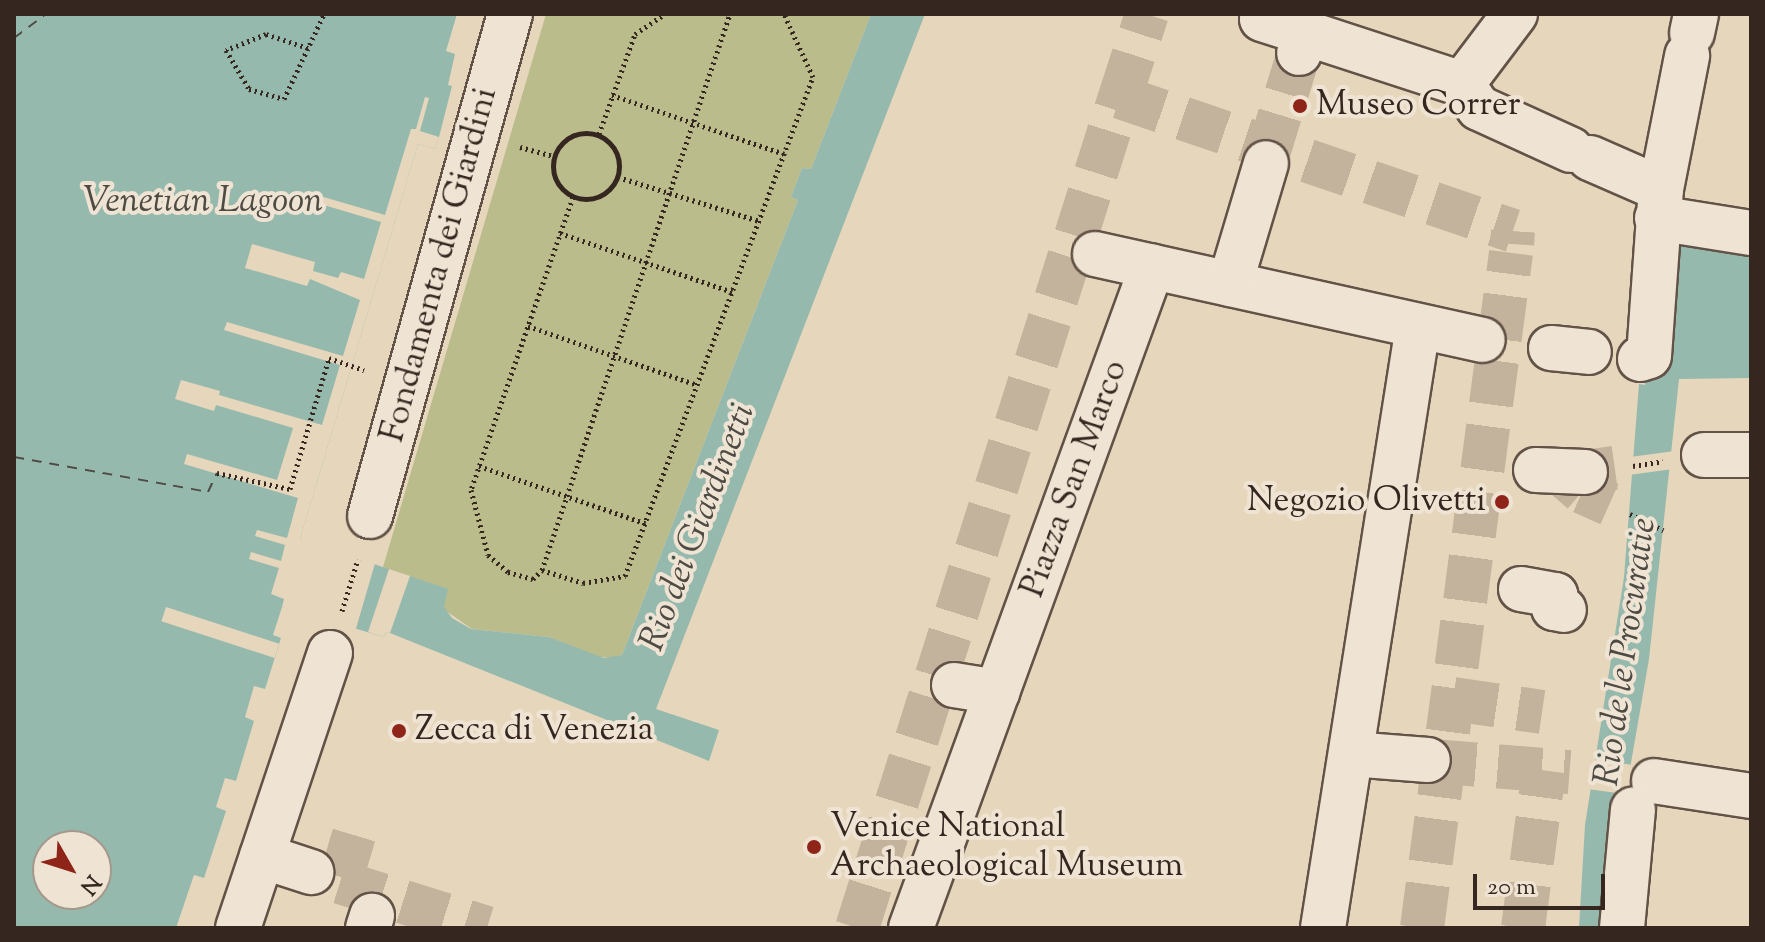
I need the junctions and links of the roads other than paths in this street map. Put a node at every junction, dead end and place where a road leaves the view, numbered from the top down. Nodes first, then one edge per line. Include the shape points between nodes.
1 (510, 14) edge
2 (1515, 14) edge
3 (1258, 16) edge
4 (1691, 34) edge
5 (1474, 83) junction
6 (1266, 163) tunnel mouth
7 (1659, 204) junction
8 (1751, 233) edge
9 (1095, 254) dead end
10 (1152, 267) junction
11 (1230, 284) junction
12 (1418, 326) junction
13 (1483, 340) dead end
14 (1640, 359) dead end
15 (1751, 455) edge
16 (1683, 458) road end
17 (1536, 470) dead end
18 (1585, 472) tunnel mouth
19 (370, 516) road end
20 (1521, 589) dead end
21 (1564, 610) dead end
22 (330, 653) road end
23 (954, 685) dead end
24 (997, 692) junction
25 (1351, 754) junction
26 (1428, 760) tunnel mouth
27 (1751, 796) edge
28 (262, 856) junction
29 (311, 872) dead end
30 (238, 928) edge
31 (911, 928) edge
32 (1323, 928) edge
33 (1622, 928) edge

1 - 19 street, Fondamenta dei Giardini
2 - 5 street
3 - 5 street via 1303,43
4 - 7 street
5 - 7 street
6 - 11 street
7 - 8 street
7 - 14 street via 1649,356
9 - 10 street
10 - 11 street
10 - 24 street, Piazza San Marco
11 - 12 street
12 - 13 street
12 - 25 street
15 - 16 street
17 - 18 street
20 - 21 street via 1555,595 1554,608
22 - 28 street
23 - 24 street
24 - 31 street, Piazza San Marco
25 - 26 street
25 - 32 street
27 - 33 street via 1643,796
28 - 29 street
28 - 30 street

